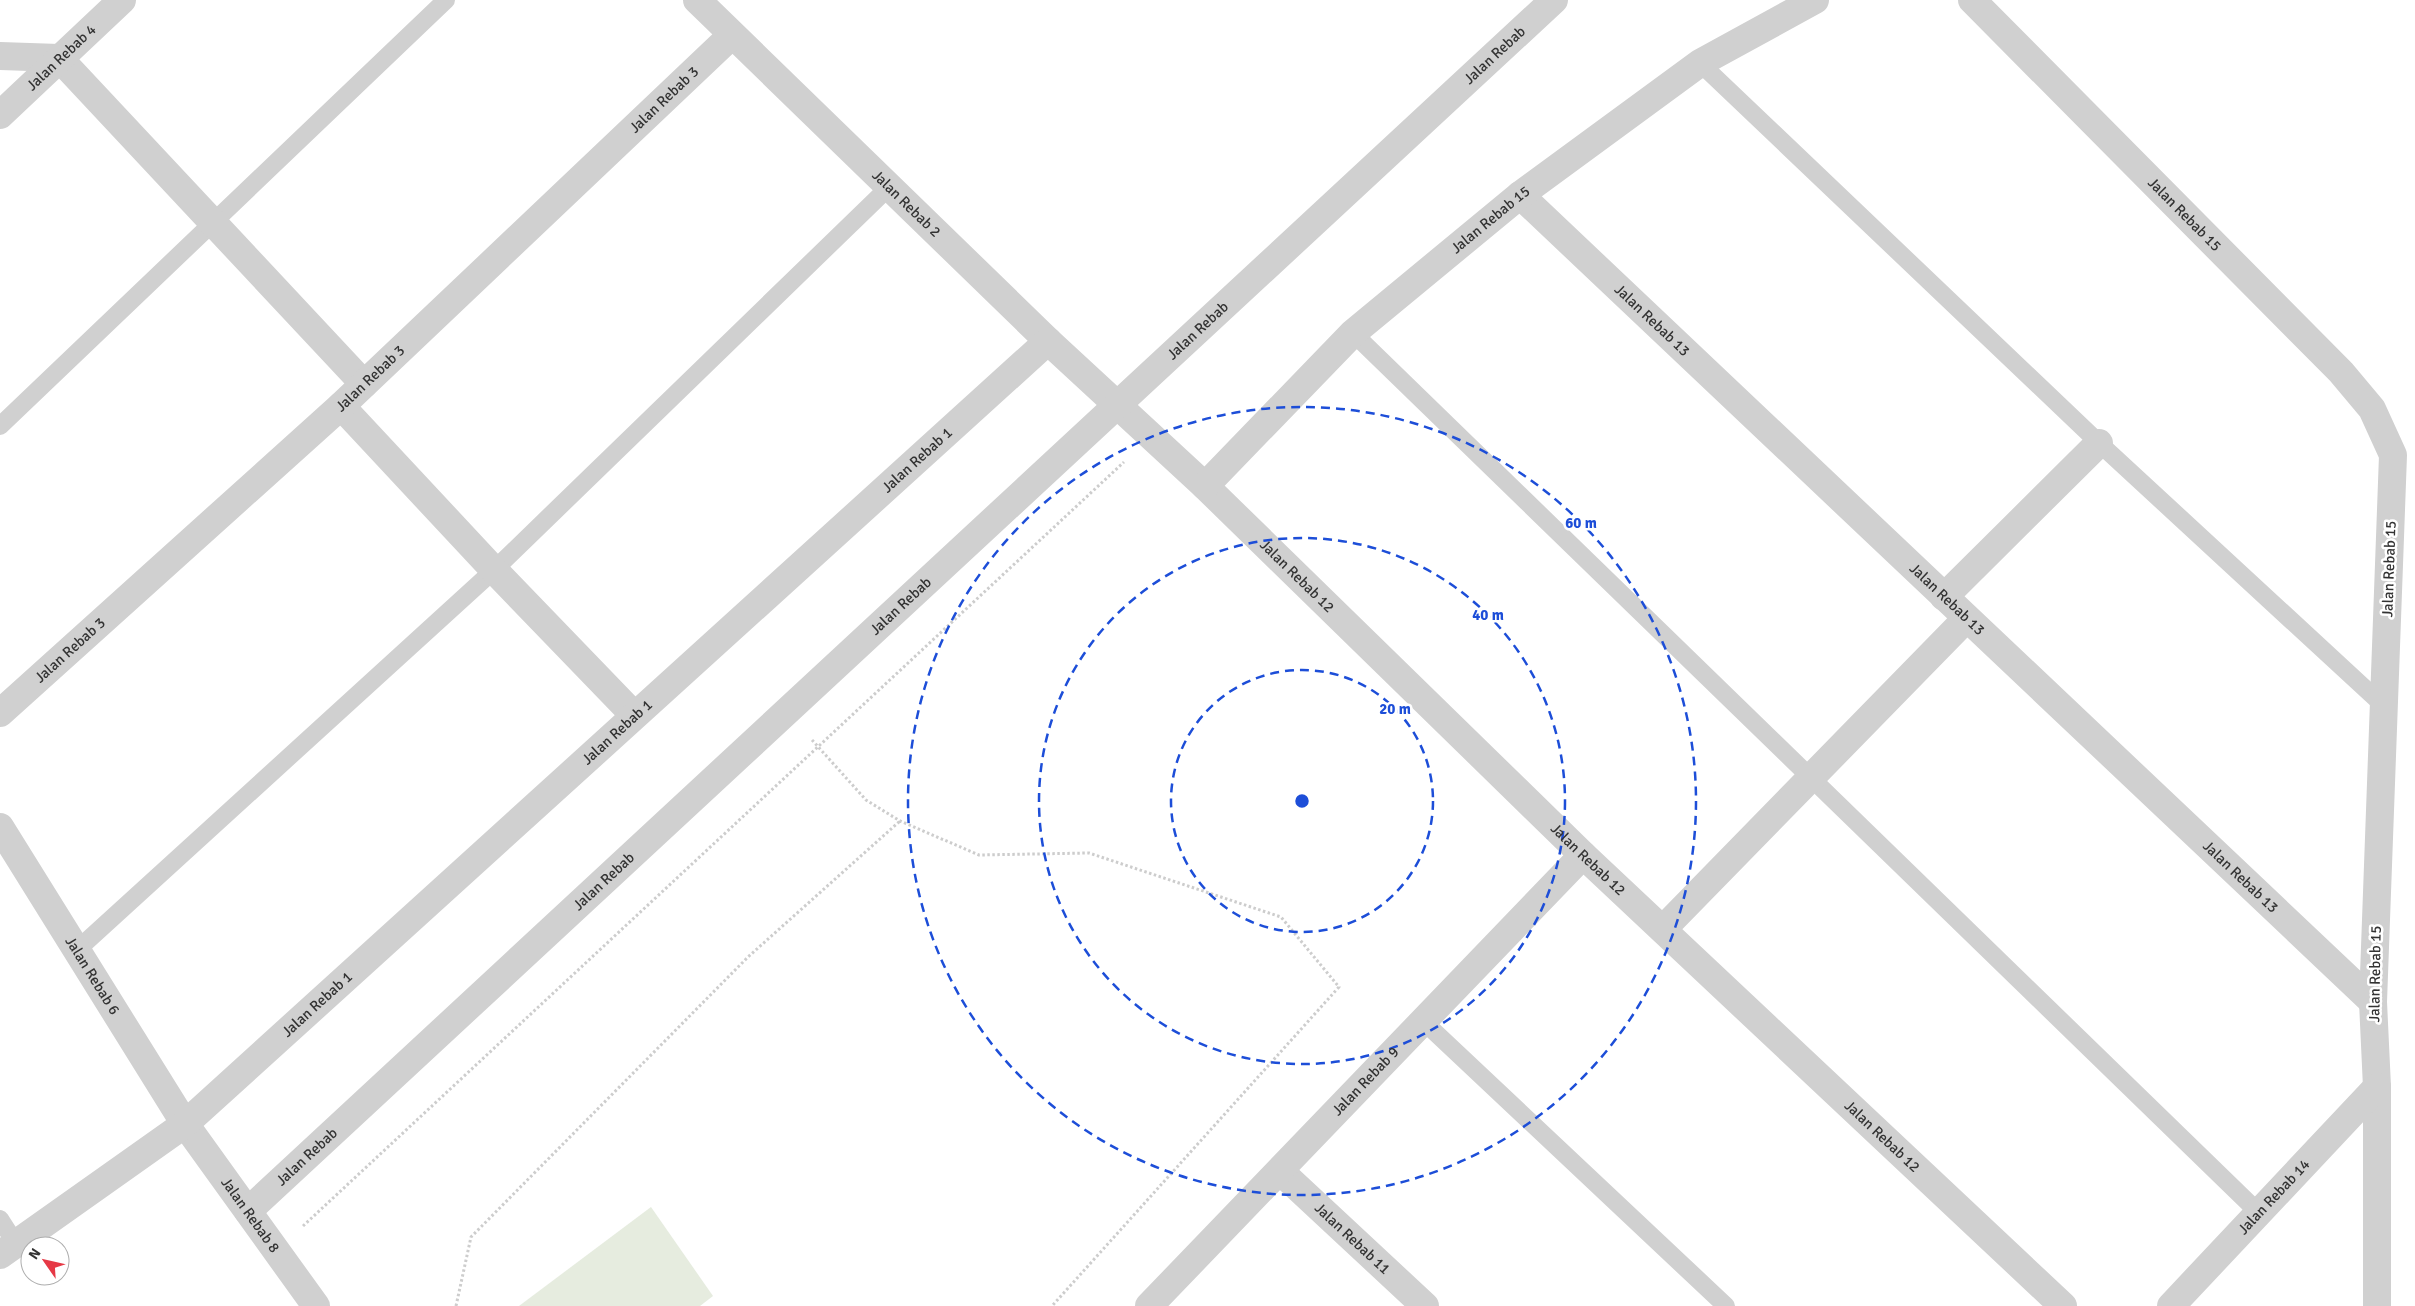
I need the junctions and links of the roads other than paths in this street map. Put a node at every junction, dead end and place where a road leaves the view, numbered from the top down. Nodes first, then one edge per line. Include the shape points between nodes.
1 (122, 0) edge
2 (446, 0) edge
3 (698, 0) edge
4 (1554, 0) edge
5 (1815, 0) edge
6 (1972, 0) edge
7 (732, 35) junction
8 (0, 56) edge
9 (59, 58) junction
10 (1700, 63) junction
11 (0, 115) edge
12 (889, 187) junction
13 (1520, 195) junction
14 (212, 222) junction
15 (1353, 333) junction
16 (1048, 341) junction
17 (364, 384) junction
18 (341, 406) junction
19 (1117, 406) junction
20 (0, 426) edge
21 (2099, 443) junction
22 (1205, 486) junction
23 (494, 570) junction
24 (1944, 597) junction
25 (1966, 619) junction
26 (2384, 706) junction
27 (0, 713) edge
28 (634, 715) junction
29 (1810, 778) junction
30 (0, 827) edge
31 (1583, 855) junction
32 (1662, 929) junction
33 (77, 950) junction
34 (2372, 1002) junction
35 (1423, 1022) junction
36 (2377, 1087) junction
37 (186, 1124) junction
38 (1280, 1170) junction
39 (248, 1211) junction
40 (2259, 1213) junction
41 (0, 1219) edge
42 (8, 1250) edge
43 (313, 1305) edge
44 (1150, 1306) edge
45 (1425, 1306) edge
46 (1726, 1306) edge
47 (2063, 1306) edge
48 (2171, 1306) edge
49 (2377, 1306) edge

1 - 9 street, Jalan Rebab 4
2 - 14 lane
3 - 7 street, Jalan Rebab 2
4 - 19 street, Jalan Rebab
5 - 10 street, Jalan Rebab 15
6 - 26 street, Jalan Rebab 15 via 2341,372 2372,409 2393,454
7 - 12 street, Jalan Rebab 2
7 - 17 street, Jalan Rebab 3
8 - 9 street
9 - 11 street, Jalan Rebab 4
9 - 14 street
10 - 13 street, Jalan Rebab 15
10 - 21 lane
12 - 16 street, Jalan Rebab 2
12 - 23 lane
13 - 15 street, Jalan Rebab 15
13 - 24 street, Jalan Rebab 13
14 - 17 street
14 - 20 lane
15 - 22 street, Jalan Rebab 15
15 - 29 lane
16 - 19 street, Jalan Rebab 2
16 - 28 street, Jalan Rebab 1
17 - 18 street, Jalan Rebab 3
18 - 23 street
18 - 27 street, Jalan Rebab 3
19 - 22 street, Jalan Rebab 12
19 - 39 street, Jalan Rebab
21 - 24 street
21 - 26 lane
22 - 31 street, Jalan Rebab 12
23 - 28 street
23 - 33 lane
24 - 25 street, Jalan Rebab 13
25 - 29 street
25 - 34 street, Jalan Rebab 13
26 - 34 street, Jalan Rebab 15
28 - 37 street, Jalan Rebab 1
29 - 32 street
29 - 40 lane
30 - 33 street, Jalan Rebab 6
31 - 32 street, Jalan Rebab 12
31 - 35 street, Jalan Rebab 9
32 - 47 street, Jalan Rebab 12
33 - 37 street, Jalan Rebab 6
34 - 36 street, Jalan Rebab 15
35 - 38 street, Jalan Rebab 9
35 - 46 lane
36 - 40 street, Jalan Rebab 14
36 - 49 street, Jalan Rebab 15
37 - 39 street, Jalan Rebab 8
37 - 42 street, Jalan Rebab 1
38 - 44 street, Jalan Rebab 9
38 - 45 street, Jalan Rebab 11
39 - 43 street, Jalan Rebab 8
40 - 48 street, Jalan Rebab 14
41 - 42 lane

